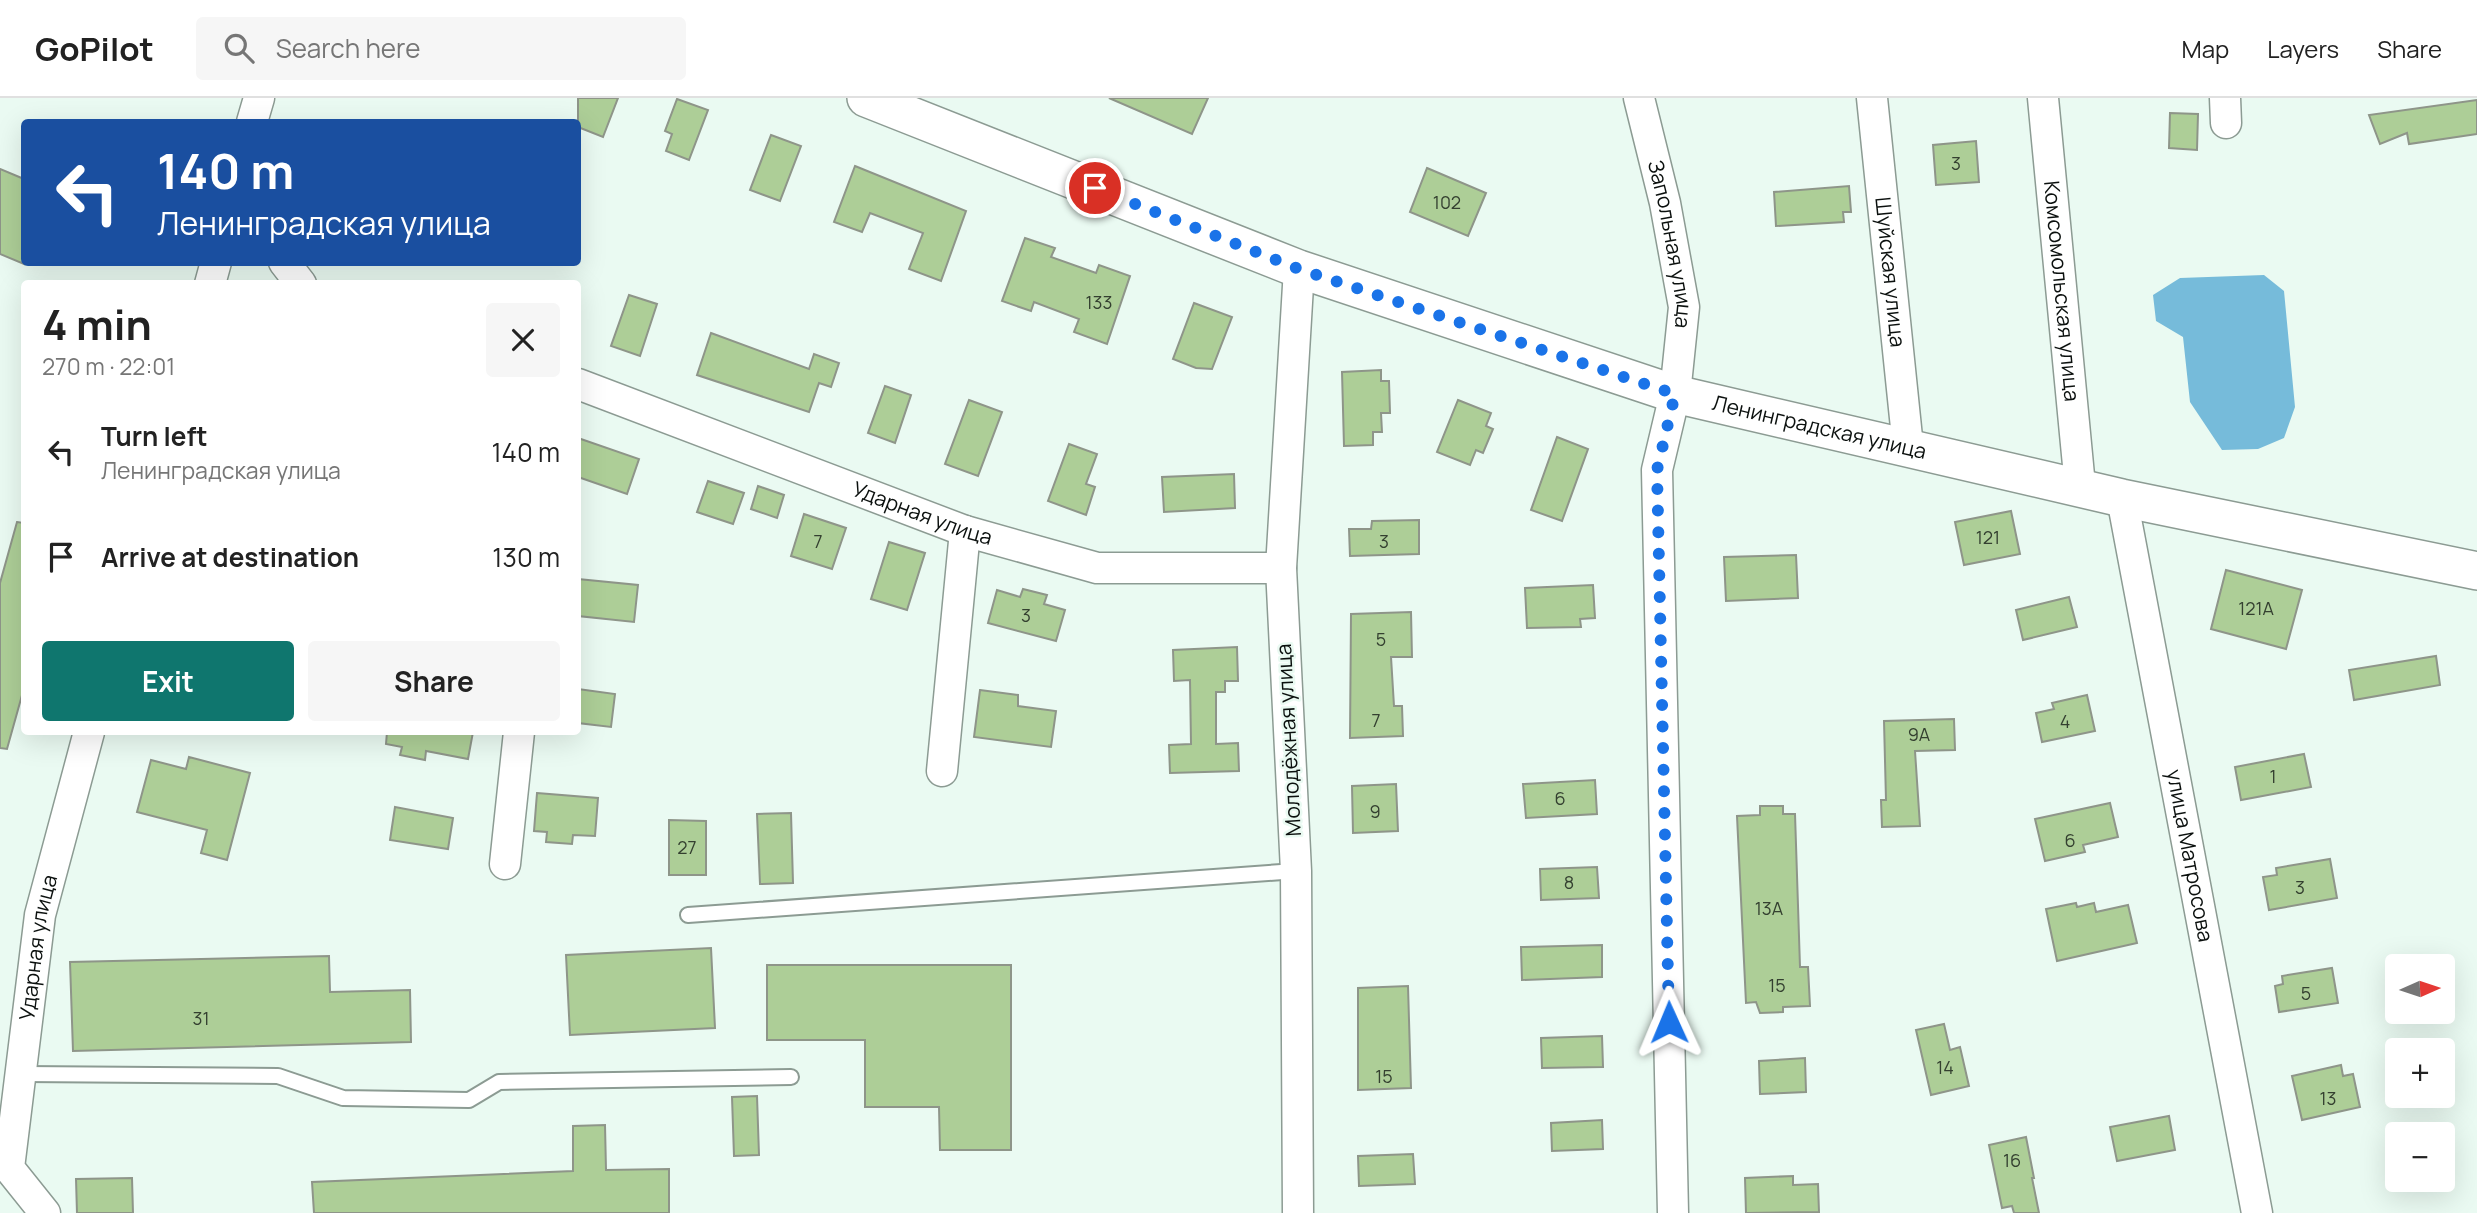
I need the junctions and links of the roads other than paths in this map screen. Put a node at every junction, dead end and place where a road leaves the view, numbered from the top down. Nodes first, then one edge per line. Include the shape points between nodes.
1 (259, 98) edge
2 (866, 98) edge
3 (1640, 98) edge
4 (1872, 98) edge
5 (2043, 98) edge
6 (253, 119) edge
7 (287, 266) edge
8 (1299, 269) junction
9 (298, 280) edge
10 (581, 385) edge
11 (1675, 394) junction
12 (1908, 447) junction
13 (2080, 486) junction
14 (2122, 498) junction
15 (965, 531) junction
16 (1281, 568) junction
17 (2477, 571) edge
18 (88, 735) edge
19 (519, 735) edge
20 (942, 771) dead end
21 (505, 864) dead end
22 (1296, 871) junction
23 (688, 915) dead end
24 (23, 1074) junction
25 (791, 1077) dead end
26 (45, 1213) edge
27 (1298, 1213) edge
28 (1673, 1213) edge
29 (2257, 1213) edge

1 - 6 street
2 - 8 street, Ленинградская улица
3 - 11 street, Запольная улица via 1684,307
4 - 12 street, Шуйская улица
5 - 13 street, Комсомольская улица
7 - 9 street
8 - 11 street, Ленинградская улица
8 - 16 street, Молодёжная улица
10 - 15 street, Ударная улица
11 - 12 street, Ленинградская улица
11 - 28 street, Запольная улица via 1657,470
12 - 13 street, Ленинградская улица
13 - 14 street, Ленинградская улица
14 - 17 street, Ленинградская улица
14 - 29 street, улица Матросова
15 - 16 street, Ударная улица via 1097,568
15 - 20 street
16 - 22 street, Молодёжная улица
18 - 24 street, Ударная улица via 40,915
19 - 21 street
22 - 23 lane
22 - 27 street, Молодёжная улица
24 - 25 lane via 278,1076 343,1098 469,1100 499,1082
24 - 26 street, Ударная улица via 9,1168

